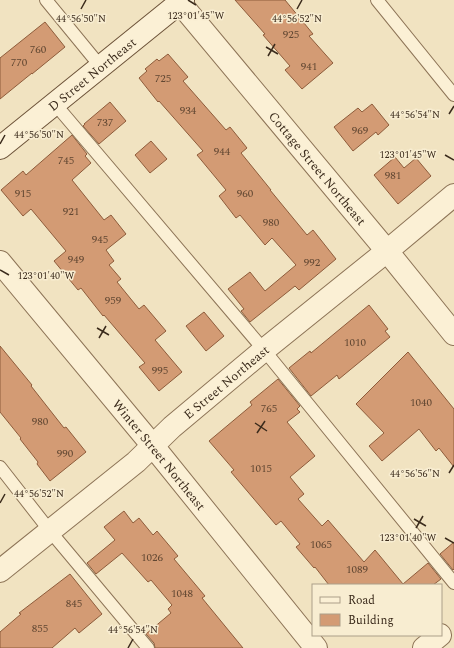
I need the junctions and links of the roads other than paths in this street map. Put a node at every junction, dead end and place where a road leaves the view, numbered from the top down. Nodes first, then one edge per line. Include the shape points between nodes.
1 (46, 0) edge
2 (377, 0) edge
3 (182, 1) edge
4 (101, 67) junction
5 (454, 95) edge
6 (55, 104) junction
7 (0, 148) edge
8 (454, 195) edge
9 (386, 251) junction
10 (0, 262) edge
11 (454, 334) edge
12 (264, 350) junction
13 (153, 446) junction
14 (0, 467) edge
15 (50, 531) junction
16 (0, 571) edge
17 (454, 583) edge
18 (454, 624) edge
19 (442, 633) edge
20 (439, 636) edge
21 (148, 648) edge
22 (316, 648) edge
23 (424, 648) edge

1 - 4 lane
2 - 5 lane
3 - 4 street, D Street Northeast
3 - 9 street, Cottage Street Northeast
4 - 6 street, D Street Northeast
6 - 7 street, D Street Northeast
6 - 12 lane
8 - 9 street, E Street Northeast
9 - 11 street, Cottage Street Northeast
9 - 12 street, E Street Northeast
10 - 13 street, Winter Street Northeast
12 - 13 street, E Street Northeast
12 - 17 lane
13 - 15 street, E Street Northeast
13 - 22 street, Winter Street Northeast
14 - 15 lane
15 - 16 street, E Street Northeast
15 - 21 lane
18 - 19 street
20 - 23 street

